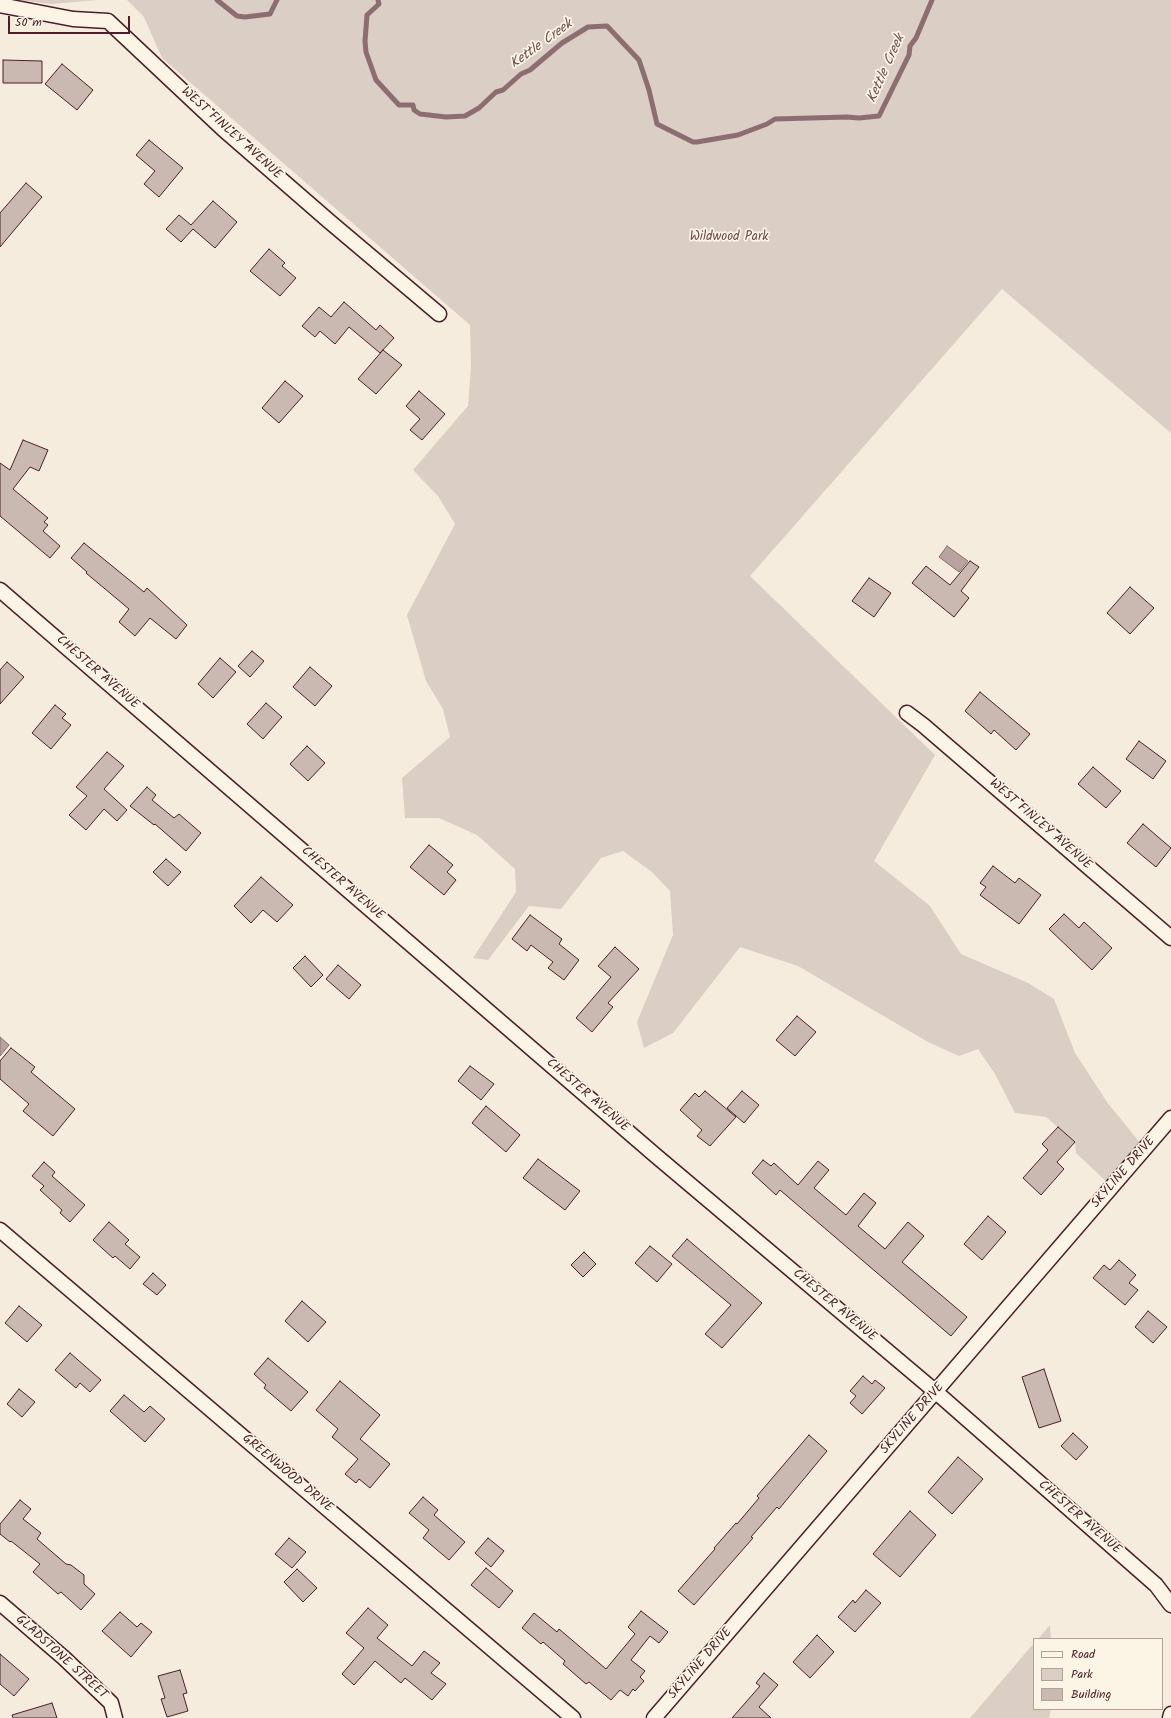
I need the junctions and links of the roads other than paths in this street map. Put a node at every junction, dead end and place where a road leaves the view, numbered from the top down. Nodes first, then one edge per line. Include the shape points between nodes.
1 (0, 5) edge
2 (439, 314) dead end
3 (0, 590) edge
4 (907, 713) dead end
5 (1171, 938) edge
6 (1171, 1118) edge
7 (0, 1230) edge
8 (936, 1392) junction
9 (0, 1603) edge
10 (1171, 1606) edge
11 (1171, 1714) edge
12 (115, 1718) edge
13 (573, 1718) edge
14 (654, 1718) edge
15 (1170, 1718) edge

1 - 2 street, WEST FINLEY AVENUE via 74,19 108,21 223,128
3 - 8 street, CHESTER AVENUE via 655,1155
4 - 5 street, WEST FINLEY AVENUE
6 - 8 street, SKYLINE DRIVE
7 - 13 street, GREENWOOD DRIVE
8 - 10 street, CHESTER AVENUE via 1156,1585
8 - 14 street, SKYLINE DRIVE
9 - 12 street, GLADSTONE STREET via 111,1703
11 - 15 street

